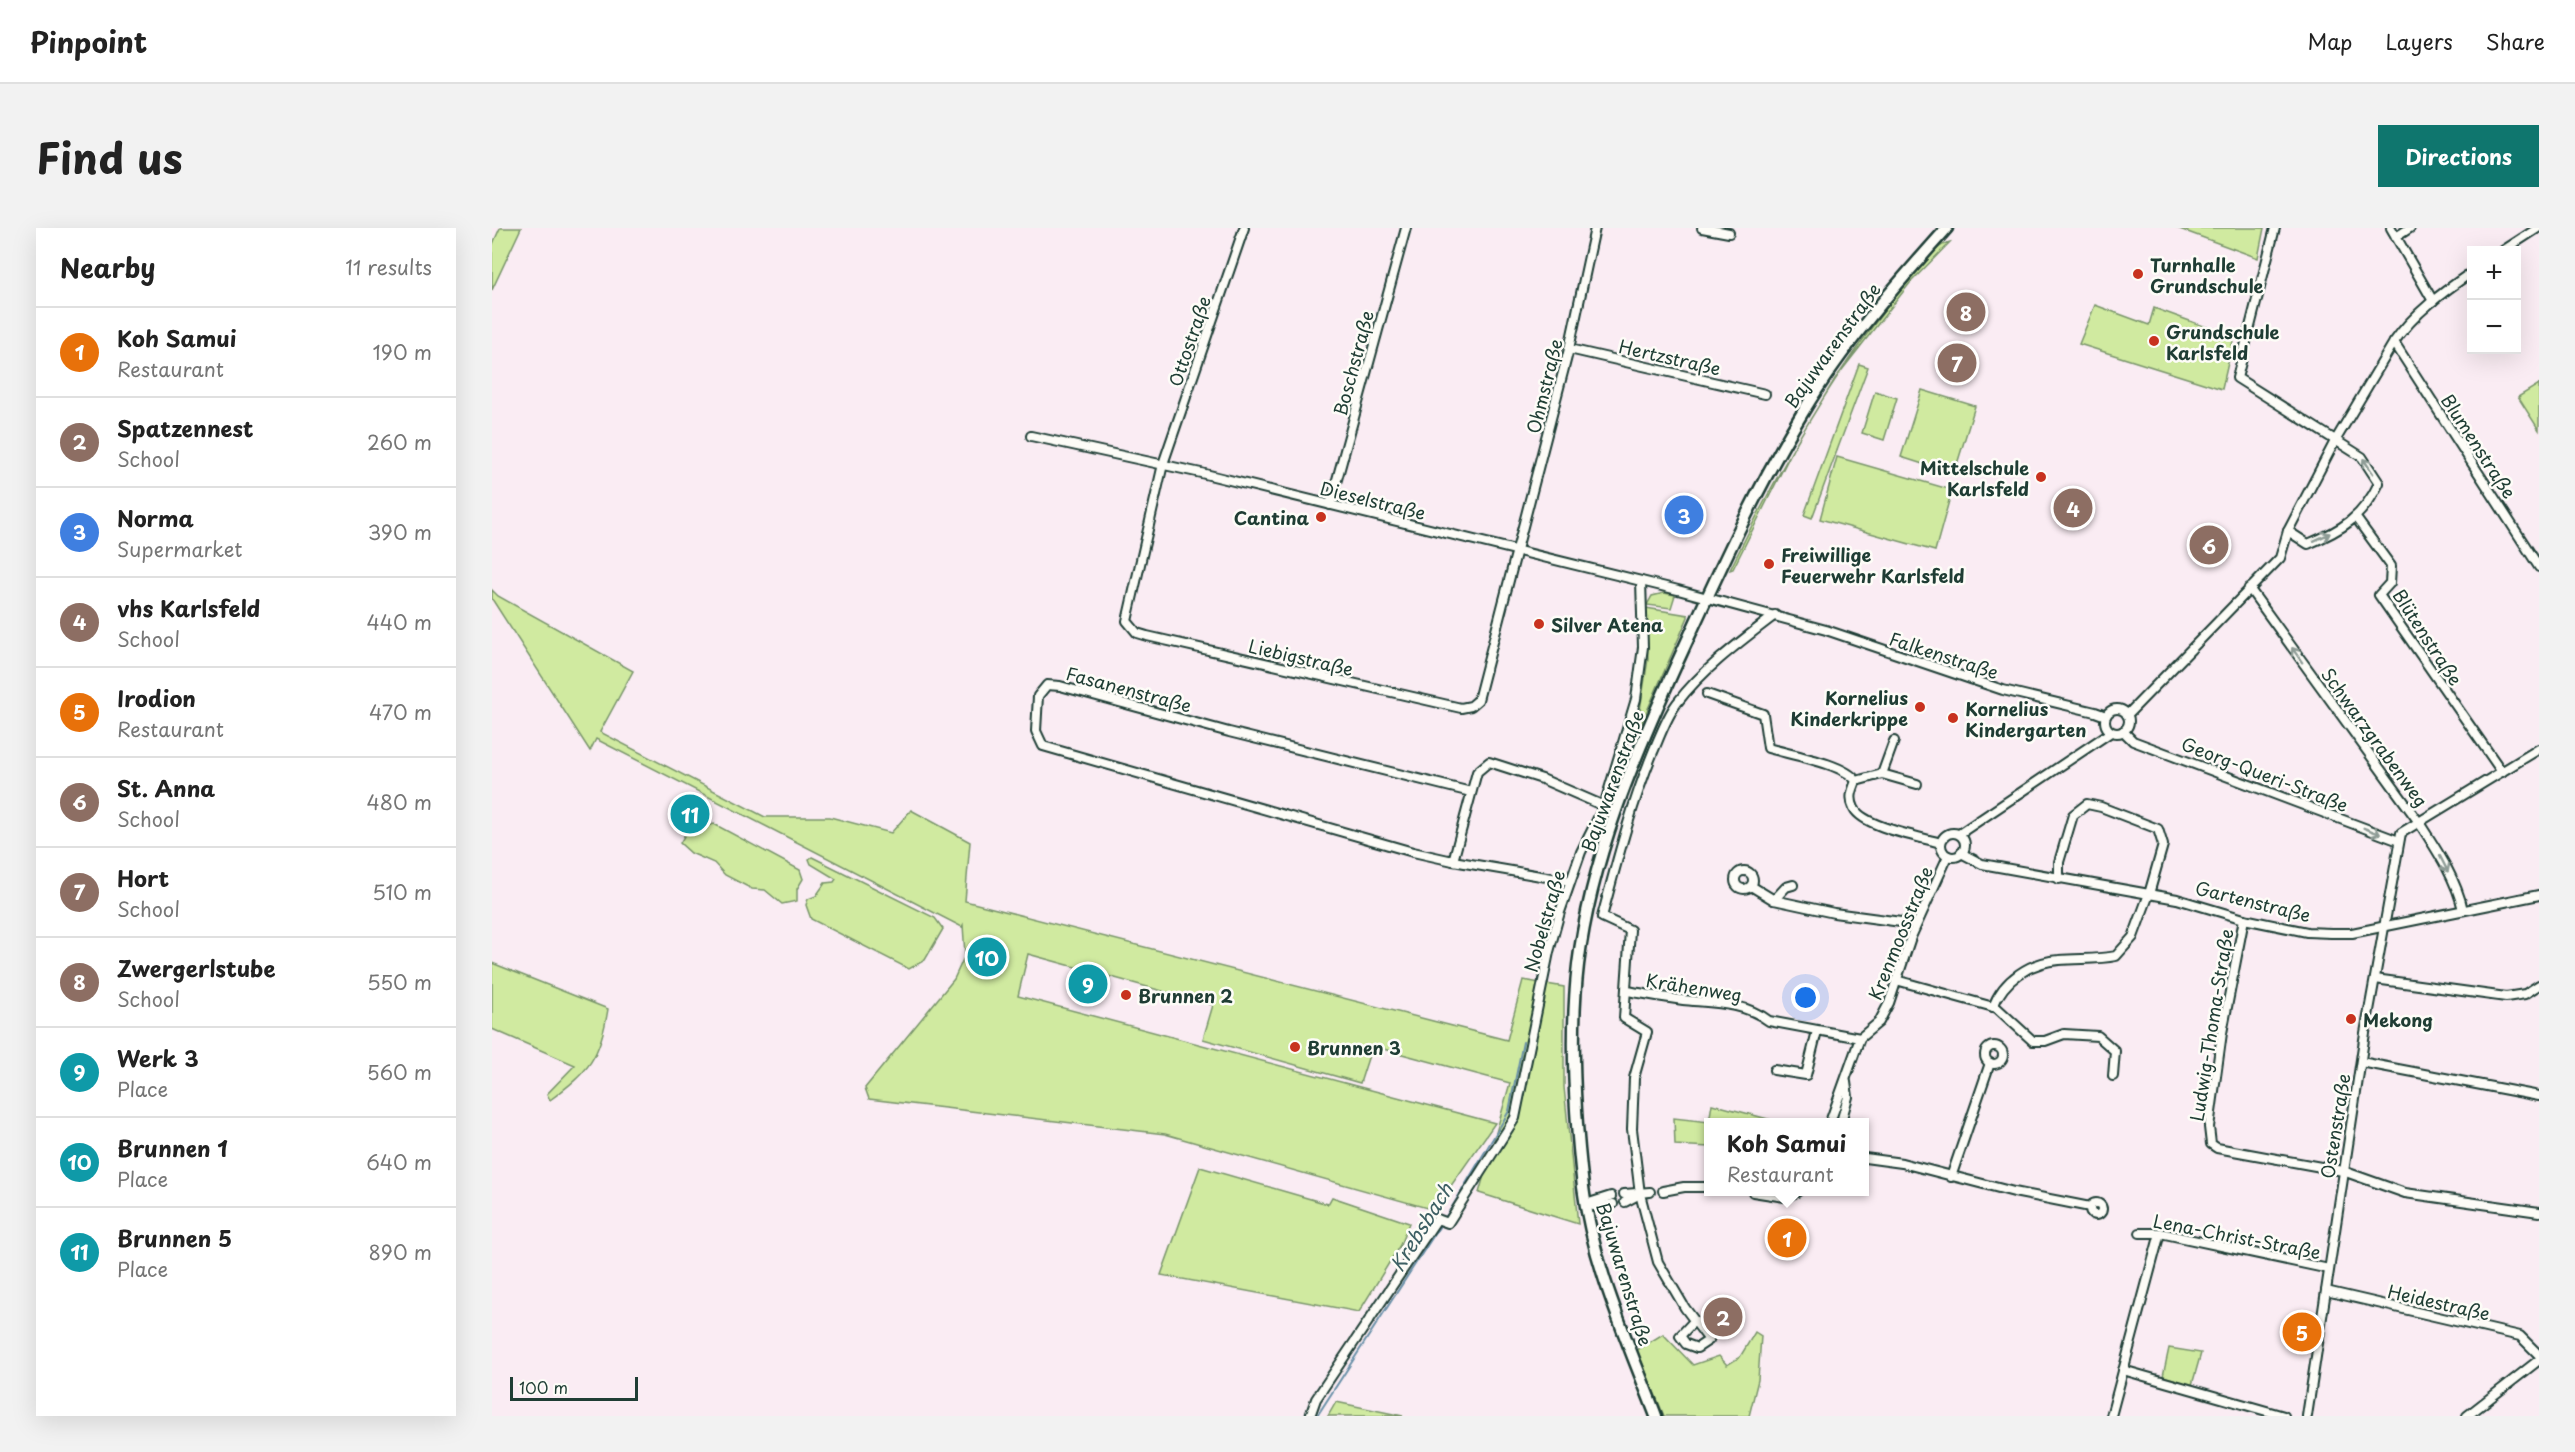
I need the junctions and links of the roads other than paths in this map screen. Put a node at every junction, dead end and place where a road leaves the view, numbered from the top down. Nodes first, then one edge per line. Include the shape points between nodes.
1 (1244, 228) edge
2 (1406, 228) edge
3 (1595, 228) edge
4 (1702, 228) edge
5 (1947, 228) edge
6 (2275, 228) edge
7 (2391, 228) edge
8 (2410, 228) edge
9 (2537, 230) edge
10 (1729, 233) dead end
11 (2396, 237) junction
12 (2511, 246) edge
13 (2467, 276) edge
14 (2433, 301) junction
15 (2394, 342) junction
16 (1569, 349) junction
17 (1765, 393) dead end
18 (1031, 436) dead end
19 (2335, 441) junction
20 (1163, 464) junction
21 (1330, 506) junction
22 (2356, 518) junction
23 (2288, 531) junction
24 (1517, 550) junction
25 (2539, 567) edge
26 (1641, 580) junction
27 (2249, 588) junction
28 (1707, 598) junction
29 (1775, 615) junction
30 (1700, 691) junction
31 (2127, 715) junction
32 (2106, 716) junction
33 (2123, 731) junction
34 (2111, 732) junction
35 (1894, 741) dead end
36 (2539, 749) edge
37 (2502, 772) junction
38 (1882, 774) junction
39 (1856, 781) junction
40 (1917, 784) dead end
41 (1472, 792) junction
42 (1604, 806) junction
43 (2418, 821) junction
44 (1959, 834) junction
45 (2399, 841) junction
46 (1941, 843) junction
47 (1961, 853) junction
48 (1948, 855) junction
49 (1453, 861) junction
50 (2059, 879) junction
51 (1570, 880) junction
52 (1793, 885) dead end
53 (1751, 886) dead end
54 (2149, 894) junction
55 (2539, 895) edge
56 (1774, 900) junction
57 (2463, 910) junction
58 (2244, 919) junction
59 (1916, 924) junction
60 (2384, 926) junction
61 (2375, 979) junction
62 (1896, 980) junction
63 (2539, 985) edge
64 (1627, 991) junction
65 (1994, 1007) junction
66 (1817, 1031) junction
67 (1860, 1038) junction
68 (2361, 1062) junction
69 (1990, 1063) dead end
70 (1774, 1070) dead end
71 (2113, 1076) dead end
72 (1846, 1082) junction
73 (2539, 1096) edge
74 (1831, 1118) edge
75 (1841, 1118) edge
76 (1869, 1159) edge
77 (2343, 1171) junction
78 (1952, 1177) junction
79 (1704, 1187) edge
80 (1662, 1191) dead end
81 (1650, 1192) dead end
82 (1640, 1194) junction
83 (1624, 1198) dead end
84 (1612, 1200) dead end
85 (1586, 1204) junction
86 (2090, 1207) dead end
87 (2539, 1212) edge
88 (2140, 1233) dead end
89 (2160, 1233) junction
90 (2329, 1269) junction
91 (2326, 1291) junction
92 (1694, 1321) dead end
93 (2539, 1354) edge
94 (2539, 1360) edge
95 (2123, 1370) junction
96 (1310, 1416) edge
97 (1656, 1416) edge
98 (2111, 1416) edge
99 (2284, 1416) edge
100 (2307, 1416) edge
101 (2467, 1416) edge

1 - 20 street, Ottostraße
2 - 21 street, Boschstraße
3 - 16 street, Ohmstraße
4 - 10 street
5 - 28 main road, Bajuwarenstraße via 1881,302 1803,412 1743,520
6 - 19 street via 2237,378
7 - 11 street
8 - 11 street
9 - 12 street
11 - 14 street
13 - 14 street
14 - 15 street
15 - 19 street
15 - 25 street, Blumenstraße
16 - 17 street, Hertzstraße
16 - 24 street, Ohmstraße
18 - 20 street, Dieselstraße
22 -> 19 street via 2379,483 2362,457
19 - 23 street
20 - 21 street, Dieselstraße
20 - 24 street, Liebigstraße via 1127,621 1137,633 1147,636 1419,699 1461,708 1471,706 1478,700
21 - 24 street, Dieselstraße
23 -> 22 street via 2308,544
22 - 37 street, Blütenstraße via 2391,566 2390,583 2379,595
23 - 27 street via 2280,558
24 - 26 street, Dieselstraße
26 - 28 street, Dieselstraße
26 - 42 street, Nobelstraße via 1641,674
27 - 31 street
43 -> 27 street, Schwarzgrabenweg
28 - 29 street, Falkenstraße
28 - 85 main road, Bajuwarenstraße via 1639,749 1592,887 1578,967 1574,1062
29 - 30 street via 1737,644
29 - 32 street, Falkenstraße via 2003,690
30 - 39 street via 1763,714 1768,748 1836,767 1850,773
30 - 64 street, Krähenweg via 1677,703 1667,721 1624,830 1602,917 1630,930
31 - 32 street via 2116,710
31 - 33 street via 2129,723
32 - 34 street via 2105,723
33 - 34 street
33 -> 45 street, Georg-Queri-Straße via 2133,741
34 - 44 street
35 - 38 street
36 - 37 street
37 - 43 street
38 - 39 street
38 - 40 street
39 - 46 street via 1851,796 1854,809 1866,820
41 - 42 street via 1477,772 1489,762 1542,779
41 - 49 street
41 - 49 street, Fasanenstraße via 1060,686 1047,684 1038,696 1036,731 1043,746
42 - 51 street, Nobelstraße
43 - 45 street via 2401,833
43 -> 57 street, Schwarzgrabenweg via 2441,857
44 - 46 street via 1948,834
44 - 47 street via 1965,843
45 - 60 street, Ostenstraße
46 - 48 street
47 - 48 street
47 - 50 street, Gartenstraße via 1982,864
48 - 59 street, Krenmoosstraße
49 - 51 street, Fasanenstraße
50 - 54 street, Gartenstraße
50 - 54 street via 2059,862 2073,815 2087,804 2158,829 2163,845
51 - 96 street, Nobelstraße via 1549,952 1515,1118 1448,1223 1437,1219 1316,1399
52 - 56 street
53 - 56 street
54 - 58 street, Gartenstraße via 2196,903
54 - 65 street via 2133,937 2116,956 2057,960 2021,972 1999,991
55 - 57 street, Gartenstraße
56 - 59 street
57 - 60 street, Gartenstraße
58 - 60 street, Gartenstraße via 2307,932 2352,933
58 - 77 street, Ludwig-Thoma-Straße via 2222,1033 2209,1127 2211,1144
59 - 62 street, Krenmoosstraße
60 - 61 street, Ostenstraße
61 - 63 street via 2506,997 2525,994
61 - 68 street, Ostenstraße
62 - 65 street
62 - 67 street, Krenmoosstraße via 1879,1022
64 - 66 street, Krähenweg via 1720,1002 1758,1013 1769,1021
64 - 82 street, Krähenweg via 1624,1018 1647,1032 1634,1078 1632,1129
65 - 71 street via 2033,1041 2064,1035 2098,1036 2115,1051
66 - 67 street, Krähenweg
66 - 70 street via 1806,1075
67 - 72 street, Krenmoosstraße
68 - 73 street
68 - 77 street, Ostenstraße
69 - 78 street
72 - 74 street, Krenmoosstraße
72 - 75 street, Krenmoosstraße via 1848,1097
76 - 78 street
77 - 87 street via 2405,1193
77 - 90 street, Ostenstraße
78 - 86 street
79 - 80 street
81 - 82 street
82 - 83 street
82 - 92 street via 1658,1262
84 - 85 street via 1598,1207
85 - 97 main road, Bajuwarenstraße via 1609,1290
88 - 89 street, Lena-Christ-Straße
89 - 90 street, Lena-Christ-Straße
89 - 95 street
90 - 91 street, Ostenstraße
91 - 93 street, Heidestraße via 2520,1336
91 - 100 street, Ostenstraße
94 - 101 street
95 - 98 street
95 - 99 street

